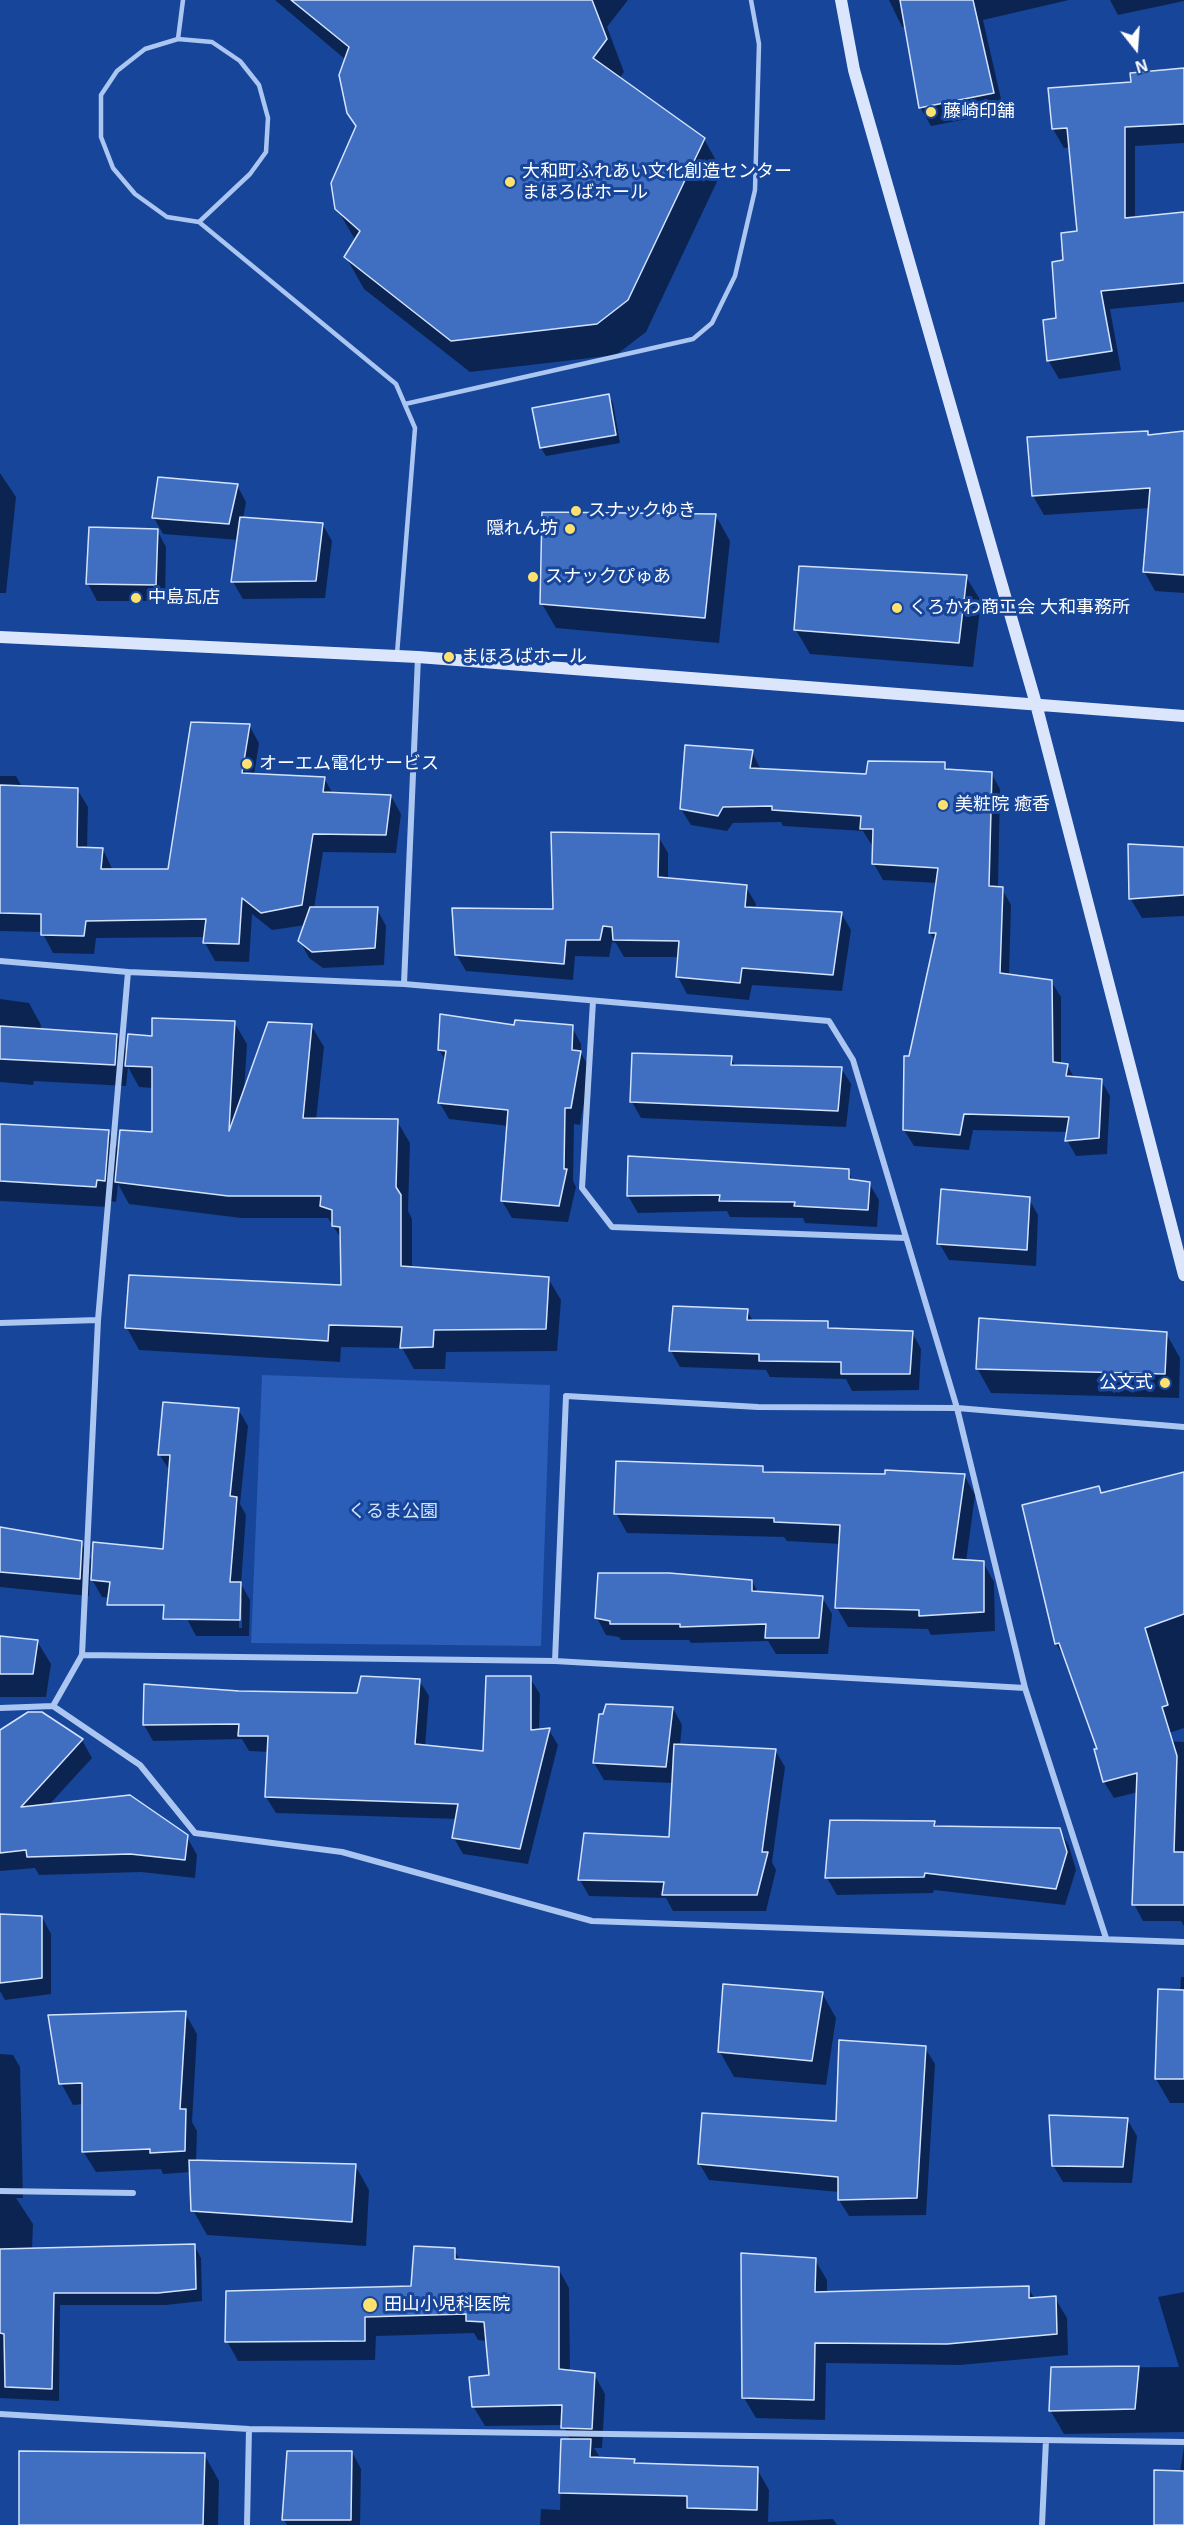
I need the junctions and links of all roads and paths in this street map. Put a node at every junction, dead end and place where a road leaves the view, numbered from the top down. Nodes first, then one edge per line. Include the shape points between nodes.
1 (183, 0) edge
2 (751, 0) edge
3 (841, 0) edge
4 (178, 39) junction
5 (199, 222) junction
6 (405, 404) junction
7 (0, 637) edge
8 (397, 656) junction
9 (418, 657) junction
10 (1036, 704) junction
11 (1184, 716) edge
12 (0, 961) edge
13 (128, 972) junction
14 (404, 984) junction
15 (592, 1001) junction
16 (906, 1238) junction
17 (1184, 1275) edge
18 (98, 1320) junction
19 (0, 1323) edge
20 (957, 1408) junction
21 (1184, 1427) edge
22 (82, 1654) junction
23 (555, 1661) junction
24 (1025, 1688) junction
25 (53, 1706) junction
26 (0, 1708) edge
27 (1106, 1938) junction
28 (1184, 1942) edge
29 (0, 2191) edge
30 (133, 2193) dead end
31 (0, 2414) edge
32 (249, 2429) junction
33 (1046, 2440) junction
34 (1184, 2442) edge
35 (247, 2525) edge
36 (1042, 2525) edge

1 - 4 lane
2 - 6 lane via 759,44 755,190 735,276 712,323 693,339
3 - 10 street via 854,70
4 - 5 lane via 212,42 240,61 259,85 268,118 266,152 250,174
4 - 5 lane via 145,49 117,71 101,95 100,137 113,168 135,194 167,217
5 - 6 lane via 396,384
6 - 8 lane via 416,428
7 - 8 street
8 - 9 street
9 - 10 street
9 - 14 street
10 - 11 street
10 - 17 street
12 - 13 street
13 - 14 street
13 - 18 street
14 - 15 street
15 - 16 street via 829,1022 853,1060
15 - 16 street via 582,1188 612,1227
16 - 20 street
18 - 19 street
18 - 22 street
20 - 21 street
20 - 23 street via 758,1407 566,1396
20 - 24 street
22 - 23 street
22 - 25 street
23 - 24 street
24 - 27 street
25 - 26 street
25 - 27 street via 140,1766 195,1833 342,1852 592,1921
27 - 28 street
29 - 30 street
31 - 32 street
32 - 33 street
32 - 35 street
33 - 34 street
33 - 36 street

